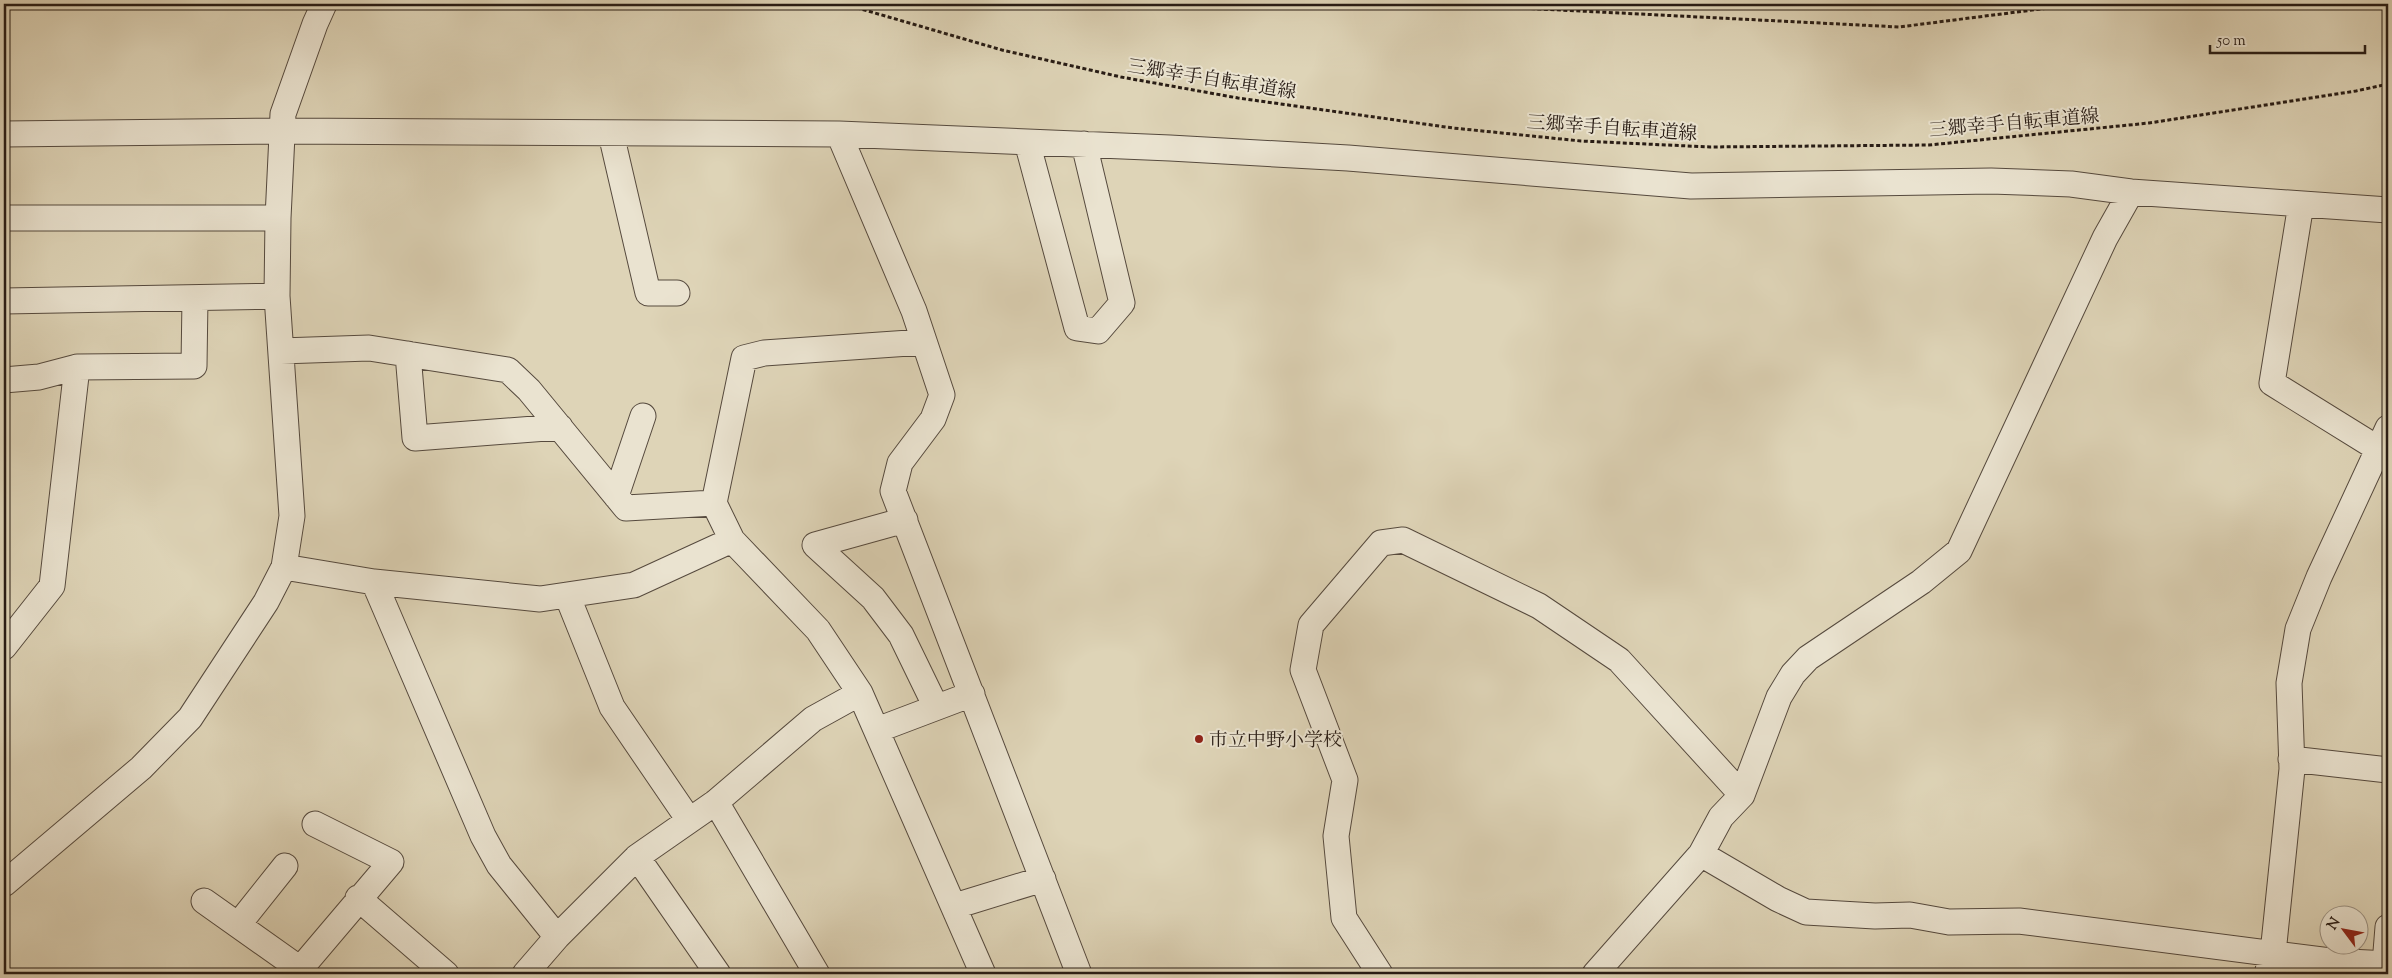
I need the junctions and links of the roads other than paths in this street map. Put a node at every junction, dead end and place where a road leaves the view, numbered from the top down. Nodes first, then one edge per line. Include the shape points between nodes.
1 (324, 4) edge
2 (283, 131) junction
3 (4, 134) edge
4 (612, 134) junction
5 (839, 134) junction
6 (1027, 142) junction
7 (1084, 144) junction
8 (2131, 192) junction
9 (2301, 204) junction
10 (2388, 210) edge
11 (4, 218) edge
12 (278, 218) junction
13 (677, 293) dead end
14 (277, 296) junction
15 (195, 298) junction
16 (4, 301) edge
17 (924, 342) junction
18 (282, 351) junction
19 (408, 354) junction
20 (77, 367) junction
21 (4, 380) edge
22 (643, 416) dead end
23 (560, 427) junction
24 (2386, 444) edge
25 (616, 496) junction
26 (714, 503) junction
27 (905, 520) junction
28 (732, 540) junction
29 (284, 567) junction
30 (374, 582) junction
31 (567, 595) junction
32 (4, 647) edge
33 (860, 693) junction
34 (972, 694) junction
35 (936, 707) junction
36 (877, 730) junction
37 (2291, 759) junction
38 (2388, 770) edge
39 (1742, 795) junction
40 (716, 802) junction
41 (688, 820) junction
42 (315, 824) dead end
43 (1701, 854) junction
44 (637, 856) junction
45 (285, 866) dead end
46 (1042, 879) junction
47 (4, 884) edge
48 (358, 898) junction
49 (204, 901) dead end
50 (955, 906) junction
51 (238, 925) junction
52 (2388, 927) edge
53 (557, 937) junction
54 (2270, 964) edge
55 (2387, 964) edge
56 (298, 972) edge
57 (446, 974) edge
58 (525, 974) edge
59 (718, 974) edge
60 (817, 974) edge
61 (983, 974) edge
62 (1079, 974) edge
63 (1380, 974) edge
64 (1595, 974) edge

1 - 2 street via 283,114
2 - 3 street
2 - 4 street
2 - 12 street
4 - 5 street
4 - 13 street via 648,293
5 - 6 street
5 - 17 street
6 - 7 street
6 - 7 street via 1077,328 1098,331 1122,303
7 - 8 street via 1348,158 1691,186 1991,181 2071,184
8 - 9 street
8 - 39 street via 2105,238 1959,551 1922,582 1808,658 1793,674 1779,697
9 - 10 street
9 - 24 street via 2272,383
11 - 12 street
12 - 14 street
14 - 15 street
14 - 18 street
15 - 16 street
15 - 20 street via 194,366
17 - 26 street via 764,353 744,358
17 - 27 street via 942,395 933,419 900,463 893,491
18 - 19 street via 369,348
18 - 29 street via 292,516
19 - 23 street via 508,370 530,390
19 - 23 street via 415,438
20 - 21 street via 39,377
20 - 32 street via 52,586
22 - 25 street
23 - 25 street
24 - 37 street via 2319,577 2298,629 2289,683
25 - 26 street via 626,508
26 - 28 street
27 - 34 street
27 - 35 street via 815,545 873,598 901,636
28 - 31 street via 634,585
28 - 33 street via 818,630
29 - 30 street
29 - 47 street via 266,602 190,718 141,768
30 - 31 street via 540,599
30 - 53 street via 483,836 499,865
31 - 41 street via 612,707
33 - 36 street
33 - 40 street via 813,719
34 - 35 street
34 - 46 street
35 - 36 street
36 - 50 street
37 - 38 street
37 - 54 street
39 - 43 street via 1721,817
39 - 63 street via 1619,660 1530,602 1403,540 1381,543 1311,625 1303,670 1345,780 1336,836 1344,918
40 - 41 street
40 - 60 street
41 - 44 street
42 - 48 street via 391,862
43 - 54 street via 1806,912 1910,915 1949,922 2019,921
43 - 64 street
44 - 53 street
44 - 59 street
45 - 51 street
46 - 50 street
46 - 62 street
48 - 56 street
48 - 57 street
49 - 51 street
50 - 61 street
51 - 56 street
52 - 55 street
53 - 58 street
54 - 55 street via 2330,961

